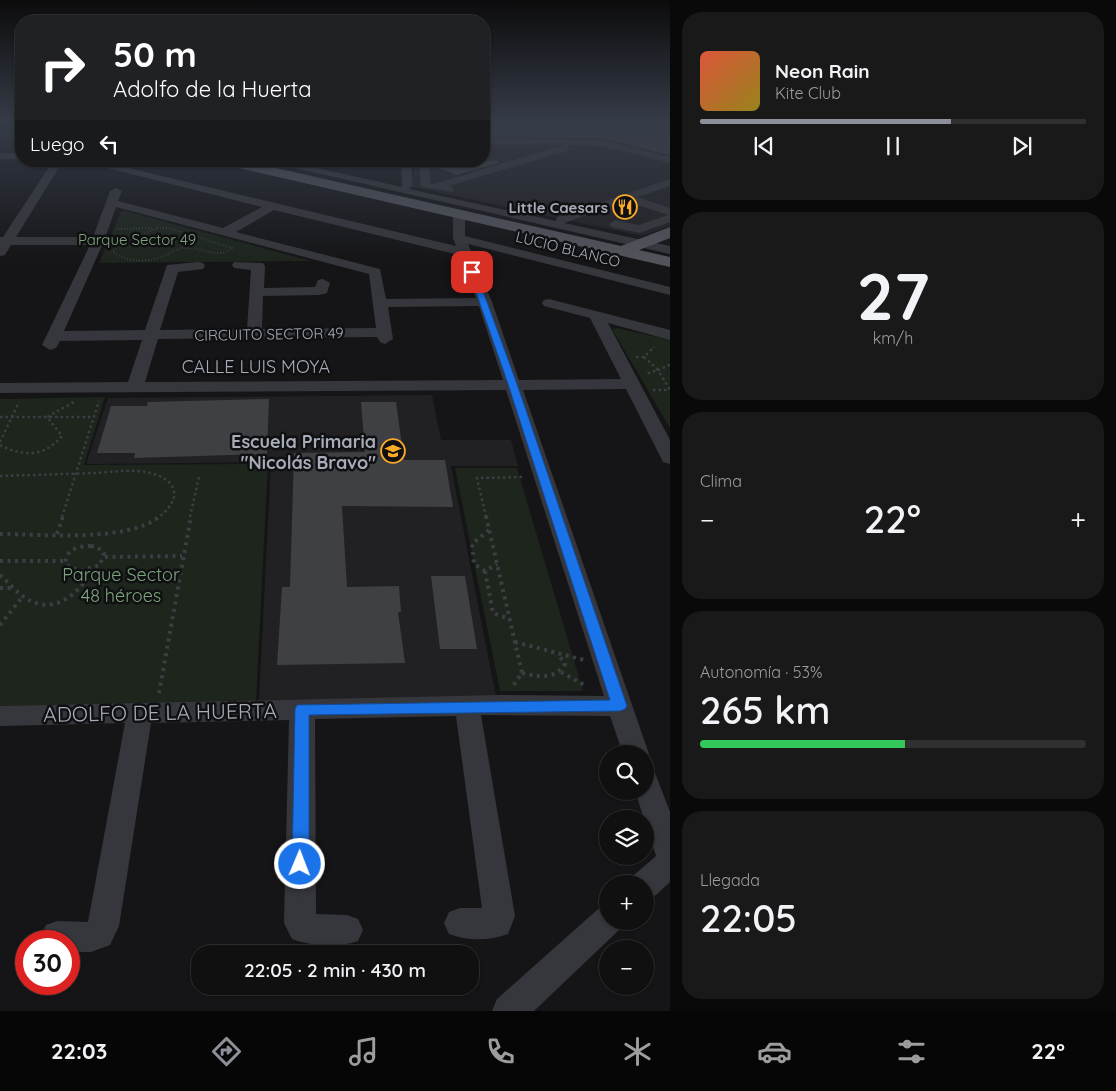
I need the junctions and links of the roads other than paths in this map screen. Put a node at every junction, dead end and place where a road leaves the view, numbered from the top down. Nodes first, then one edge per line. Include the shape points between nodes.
1 (42, 167) edge
2 (54, 167) edge
3 (111, 167) edge
4 (253, 167) edge
5 (269, 167) edge
6 (297, 167) edge
7 (319, 167) edge
8 (406, 167) edge
9 (427, 167) edge
10 (502, 167) edge
11 (670, 182) edge
12 (407, 186) junction
13 (647, 190) junction
14 (446, 191) junction
15 (23, 194) dead end
16 (624, 197) junction
17 (670, 197) edge
18 (273, 206) junction
19 (670, 212) edge
20 (459, 214) junction
21 (566, 217) junction
22 (670, 218) edge
23 (224, 233) junction
24 (100, 235) junction
25 (2, 245) edge
26 (654, 247) edge
27 (463, 249) junction
28 (530, 256) junction
29 (670, 262) edge
30 (239, 265) dead end
31 (198, 266) dead end
32 (322, 283) dead end
33 (670, 291) edge
34 (257, 292) junction
35 (381, 302) junction
36 (484, 302) junction
37 (550, 302) dead end
38 (596, 315) junction
39 (254, 334) junction
40 (153, 335) junction
41 (670, 335) edge
42 (630, 382) junction
43 (513, 384) junction
44 (135, 387) junction
45 (0, 388) edge
46 (670, 458) edge
47 (467, 706) junction
48 (620, 706) junction
49 (302, 709) junction
50 (148, 713) junction
51 (0, 716) edge
52 (633, 745) edge
53 (652, 800) edge
54 (670, 854) edge
55 (670, 862) edge
56 (654, 877) edge
57 (460, 923) dead end
58 (599, 928) edge
59 (346, 930) dead end
60 (80, 937) edge
61 (509, 1011) edge

1 - 15 street
2 - 25 street
3 - 18 street
4 - 20 main road
5 - 26 street
6 - 26 street
7 - 12 main road
8 - 12 street
9 - 14 street via 425,185
10 - 14 street
11 - 13 street
12 - 14 main road
13 - 16 street
13 - 17 street
14 - 21 main road
16 - 19 street
16 - 21 street
18 - 23 street
18 - 27 street
20 - 26 main road
20 - 27 street
21 - 22 street via 640,229
21 - 26 main road
23 - 24 street, CIRCUITO SECTOR 49 via 114,197
23 - 35 street, CIRCUITO SECTOR 49 via 375,272
24 - 25 street
24 - 40 street, CIRCUITO SECTOR 49 via 52,341
26 - 29 main road
27 - 28 street, LUCIO BLANCO
27 - 28 street
27 - 36 street
28 - 33 street, LUCIO BLANCO
30 - 34 street via 258,265
31 - 40 street via 172,268
32 - 34 street via 319,291
34 - 39 street
35 - 36 street
35 - 39 street, CIRCUITO SECTOR 49 via 385,336
36 - 43 street
37 - 38 street
38 - 41 street
38 - 42 street
39 - 40 street, CIRCUITO SECTOR 49
40 - 44 street
42 - 43 street, CALLE LUIS MOYA
42 - 46 street
43 - 44 street, CALLE LUIS MOYA
43 - 48 street
44 - 45 street, CALLE LUIS MOYA via 101,393
47 - 48 street, ADOLFO DE LA HUERTA
47 - 49 street, ADOLFO DE LA HUERTA
47 - 57 street via 499,916 497,923
48 - 52 street
49 - 50 street, ADOLFO DE LA HUERTA
49 - 59 street via 300,923 303,928
50 - 51 street, ADOLFO DE LA HUERTA
50 - 60 street via 103,926 99,934
53 - 54 street
55 - 56 street
58 - 61 street

